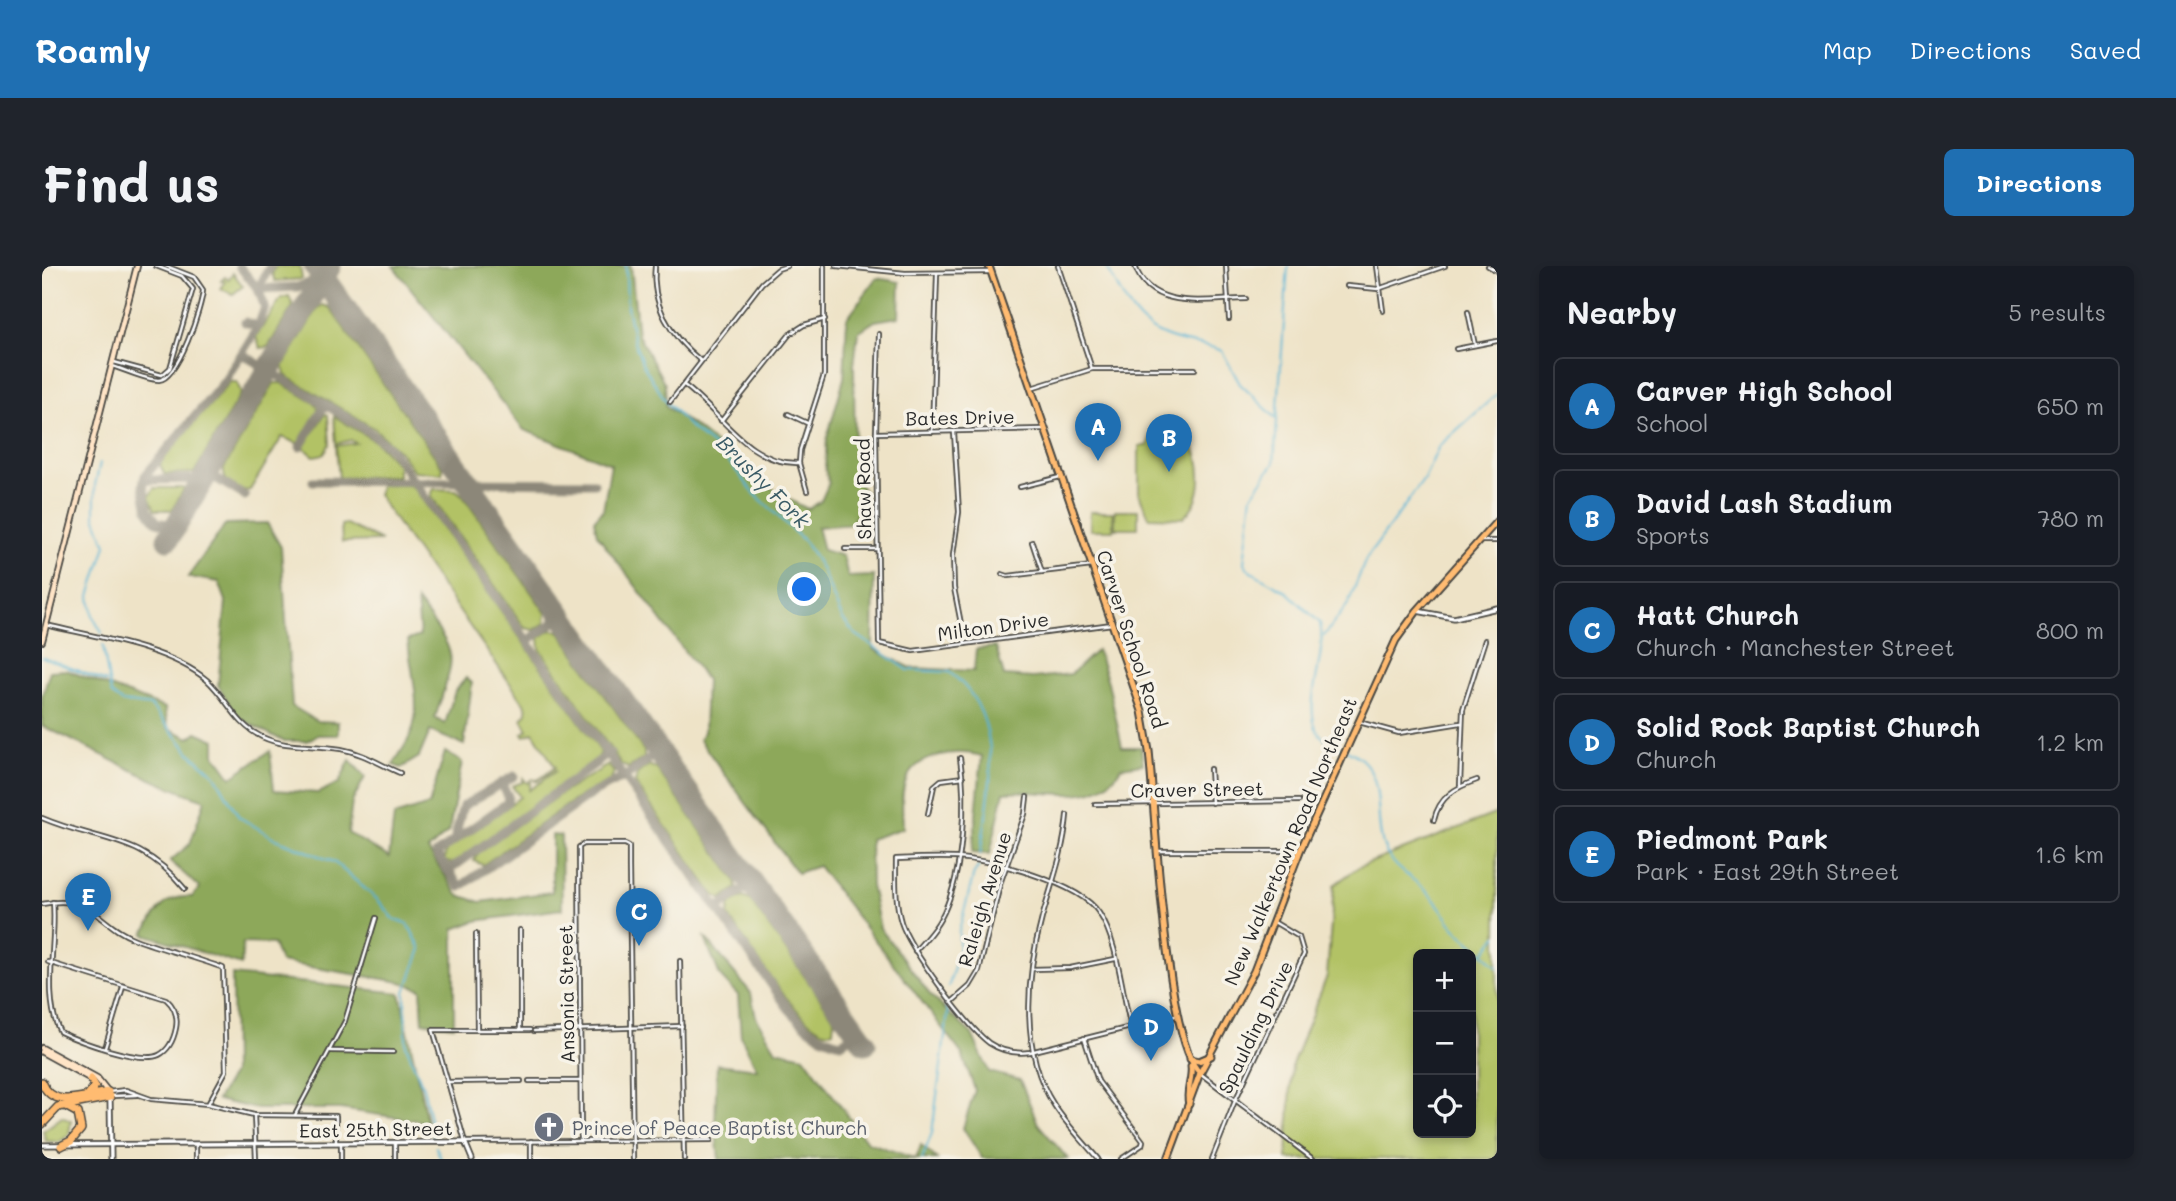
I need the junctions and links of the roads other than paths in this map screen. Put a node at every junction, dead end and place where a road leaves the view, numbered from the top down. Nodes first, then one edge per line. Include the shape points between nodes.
1 (137, 266) edge
2 (156, 266) edge
3 (166, 266) edge
4 (654, 266) edge
5 (787, 266) edge
6 (824, 266) edge
7 (836, 266) edge
8 (1058, 266) edge
9 (1135, 266) edge
10 (1226, 266) edge
11 (1377, 266) edge
12 (1443, 266) edge
13 (1488, 266) edge
14 (778, 267) edge
15 (990, 269) edge
16 (1497, 271) edge
17 (937, 274) junction
18 (1347, 286) dead end
19 (1378, 289) junction
20 (1229, 299) junction
21 (1247, 299) dead end
22 (1383, 311) dead end
23 (1468, 312) dead end
24 (826, 319) junction
25 (1229, 319) dead end
26 (879, 334) dead end
27 (1497, 341) edge
28 (1475, 345) junction
29 (1456, 349) dead end
30 (701, 361) junction
31 (112, 364) junction
32 (1093, 369) junction
33 (1195, 369) dead end
34 (157, 377) junction
35 (683, 384) junction
36 (1031, 388) junction
37 (670, 402) dead end
38 (788, 414) dead end
39 (721, 421) junction
40 (807, 423) junction
41 (1045, 429) junction
42 (932, 432) junction
43 (954, 432) junction
44 (876, 433) junction
45 (799, 463) junction
46 (1062, 477) junction
47 (1020, 487) dead end
48 (807, 491) dead end
49 (1497, 521) edge
50 (1479, 541) junction
51 (1497, 541) edge
52 (1032, 542) dead end
53 (845, 549) dead end
54 (878, 549) junction
55 (1092, 566) junction
56 (1042, 572) junction
57 (1002, 573) dead end
58 (1497, 608) edge
59 (1417, 611) junction
60 (1112, 624) junction
61 (46, 625) junction
62 (1485, 640) dead end
63 (42, 641) edge
64 (879, 643) joint
65 (965, 644) junction
66 (1359, 722) junction
67 (1461, 723) junction
68 (960, 758) dead end
69 (1210, 769) dead end
70 (400, 773) dead end
71 (963, 777) junction
72 (1476, 780) dead end
73 (1460, 785) junction
74 (1027, 797) dead end
75 (1299, 801) dead end
76 (1154, 803) junction
77 (1212, 803) junction
78 (1095, 804) dead end
79 (928, 814) dead end
80 (1068, 815) dead end
81 (42, 820) edge
82 (1434, 820) dead end
83 (1159, 851) junction
84 (1300, 851) junction
85 (957, 858) junction
86 (1005, 867) junction
87 (1053, 884) junction
88 (186, 889) dead end
89 (54, 902) junction
90 (42, 904) edge
91 (376, 918) dead end
92 (1272, 921) junction
93 (520, 930) dead end
94 (476, 934) dead end
95 (915, 951) junction
96 (1115, 959) junction
97 (680, 961) dead end
98 (48, 962) junction
99 (1032, 969) junction
100 (124, 986) junction
101 (953, 1001) junction
102 (1176, 1016) junction
103 (682, 1027) junction
104 (1131, 1027) junction
105 (580, 1028) junction
106 (632, 1028) junction
107 (477, 1030) junction
108 (520, 1030) junction
109 (1084, 1038) junction
110 (105, 1048) junction
111 (42, 1050) edge
112 (331, 1051) junction
113 (1033, 1051) junction
114 (393, 1052) dead end
115 (1211, 1056) junction
116 (1190, 1059) junction
117 (1200, 1073) junction
118 (91, 1079) junction
119 (521, 1081) dead end
120 (529, 1081) dead end
121 (581, 1081) junction
122 (42, 1082) edge
123 (447, 1082) junction
124 (91, 1097) junction
125 (110, 1097) junction
126 (1235, 1101) junction
127 (208, 1104) junction
128 (1189, 1104) junction
129 (63, 1107) junction
130 (254, 1115) junction
131 (295, 1115) junction
132 (42, 1124) edge
133 (711, 1139) dead end
134 (684, 1140) junction
135 (531, 1141) junction
136 (581, 1141) junction
137 (633, 1141) junction
138 (466, 1142) junction
139 (338, 1143) junction
140 (395, 1143) junction
141 (196, 1144) junction
142 (42, 1145) edge
143 (256, 1145) junction
144 (61, 1146) junction
145 (111, 1146) junction
146 (111, 1159) edge
147 (196, 1159) edge
148 (256, 1159) edge
149 (341, 1159) edge
150 (396, 1159) edge
151 (472, 1159) edge
152 (531, 1159) edge
153 (633, 1159) edge
154 (684, 1159) edge
155 (1098, 1159) edge
156 (1121, 1159) edge
157 (1168, 1159) edge
158 (1212, 1159) edge
159 (1313, 1159) edge

1 - 31 main road
2 - 34 street via 188,280 193,291 170,368
3 - 34 street via 194,277 203,294 177,366 167,377
4 - 30 street via 655,288 667,325
5 - 14 street
6 - 24 street
7 - 17 street
8 - 32 street
9 - 20 street via 1144,285 1157,296
10 - 20 street
11 - 19 street
12 - 19 street
13 - 16 street
14 - 30 street
15 - 17 street
15 - 36 main road, Carver School Road
17 - 42 street
18 - 19 street
19 - 22 street
20 - 21 street
20 - 25 street
23 - 28 street
24 - 39 street via 809,322 790,334
24 - 40 street via 823,386
26 - 44 street, Shaw Road
27 - 28 street
28 - 29 street
30 - 35 street
31 - 34 street
31 - 61 main road
32 - 33 street
32 - 36 street
35 - 37 street
35 - 39 street
36 - 41 main road, Carver School Road
38 - 40 street
39 - 45 street via 766,456
40 - 45 street
41 - 43 street, Bates Drive
41 - 46 main road, Carver School Road
42 - 43 street, Bates Drive
42 - 44 street, Bates Drive
43 - 65 street via 959,512 954,588
44 - 54 street, Shaw Road
45 - 48 street
46 - 47 street
46 - 55 main road, Carver School Road
49 - 50 main road, New Walkertown Road Northeast
50 - 51 street
50 - 59 main road, New Walkertown Road Northeast
52 - 56 street
53 - 54 street
54 - 64 street, Shaw Road
55 - 56 street
55 - 60 main road, Carver School Road
56 - 57 street
58 - 59 street via 1454,618
59 - 66 main road, New Walkertown Road Northeast via 1396,640
60 - 65 street, Milton Drive
60 - 76 main road, Carver School Road via 1144,722
61 - 63 main road
61 - 70 street via 188,667 209,682 240,723 279,745 349,751
62 - 67 street
64 - 65 street, Milton Drive via 913,651
66 - 67 street via 1399,733
66 - 84 main road, New Walkertown Road Northeast
67 - 73 street
68 - 71 street
69 - 77 street
71 - 79 street via 937,783 931,791
71 - 85 street
72 - 73 street
73 - 82 street via 1443,800
74 - 86 street, Raleigh Avenue
75 - 77 street, Craver Street
76 - 77 street, Craver Street
76 - 78 street, Craver Street
76 - 83 main road, Carver School Road
80 - 87 street
81 - 88 street via 139,849
83 - 84 street
83 - 102 main road, Carver School Road
84 - 92 main road, New Walkertown Road Northeast
85 - 86 street
85 - 95 street via 944,913
85 - 95 street via 896,859 898,912
86 - 87 street
86 - 101 street, Raleigh Avenue via 979,971
87 - 96 street via 1085,898 1098,911
87 - 99 street
89 - 90 street
89 - 98 street
89 - 127 street via 88,908 133,939 223,968 226,1071
91 - 112 street via 345,1021
92 - 115 main road, New Walkertown Road Northeast via 1254,971
92 - 126 street, Spaulding Drive via 1293,931 1304,945 1304,954
93 - 108 street
94 - 107 street
95 - 101 street
96 - 99 street via 1070,968
96 - 104 street
97 - 103 street
98 - 100 street
98 - 110 street via 57,1028 80,1042
99 - 113 street
100 - 110 street
100 - 110 street via 170,1002 176,1018 173,1037 164,1052 150,1057
101 - 113 street via 995,1046
102 - 104 street
102 - 116 main road, Carver School Road
103 - 106 street
103 - 134 street
104 - 109 street
105 - 106 street
105 - 106 street, Ansonia Street via 579,848 584,844 629,846
105 - 108 street
105 - 121 street, Ansonia Street
106 - 137 street
107 - 108 street
107 - 123 street via 432,1030
109 - 113 street
109 - 156 street via 1098,1081 1144,1143
111 - 118 main road
111 - 125 main road via 97,1078
112 - 114 street
112 - 131 street
113 - 155 street via 1054,1104
115 - 116 main road
115 - 117 main road, New Walkertown Road Northeast
116 - 117 main road, Carver School Road
116 - 128 main road
117 - 126 street
117 - 128 main road, New Walkertown Road Northeast
118 - 124 highway via 95,1089
118 - 125 main road
119 - 123 street
120 - 121 street
121 - 136 street, Ansonia Street
122 - 124 highway via 56,1099
123 - 138 street
124 - 125 highway
124 - 125 highway
124 - 129 highway
125 - 127 street via 125,1090
125 - 145 street
126 - 158 street, Spaulding Drive
126 - 159 street
127 - 130 street
128 - 157 main road, New Walkertown Road Northeast
129 - 132 highway via 53,1110
129 - 144 highway via 77,1111 81,1129
130 - 131 street
130 - 143 street
131 - 139 street via 336,1116
133 - 134 street, East 25th Street
134 - 137 street, East 25th Street
134 - 154 street
135 - 136 street, East 25th Street
135 - 138 street, East 25th Street
135 - 152 street
136 - 137 street, East 25th Street
137 - 153 street
138 - 140 street, East 25th Street
138 - 151 street
139 - 140 street, East 25th Street
139 - 143 street, East 25th Street
139 - 149 street
140 - 150 street
141 - 143 street, East 25th Street
141 - 145 street, East 25th Street
141 - 147 street
142 - 144 street, East 25th Street
143 - 148 street
144 - 145 street, East 25th Street
145 - 146 street

